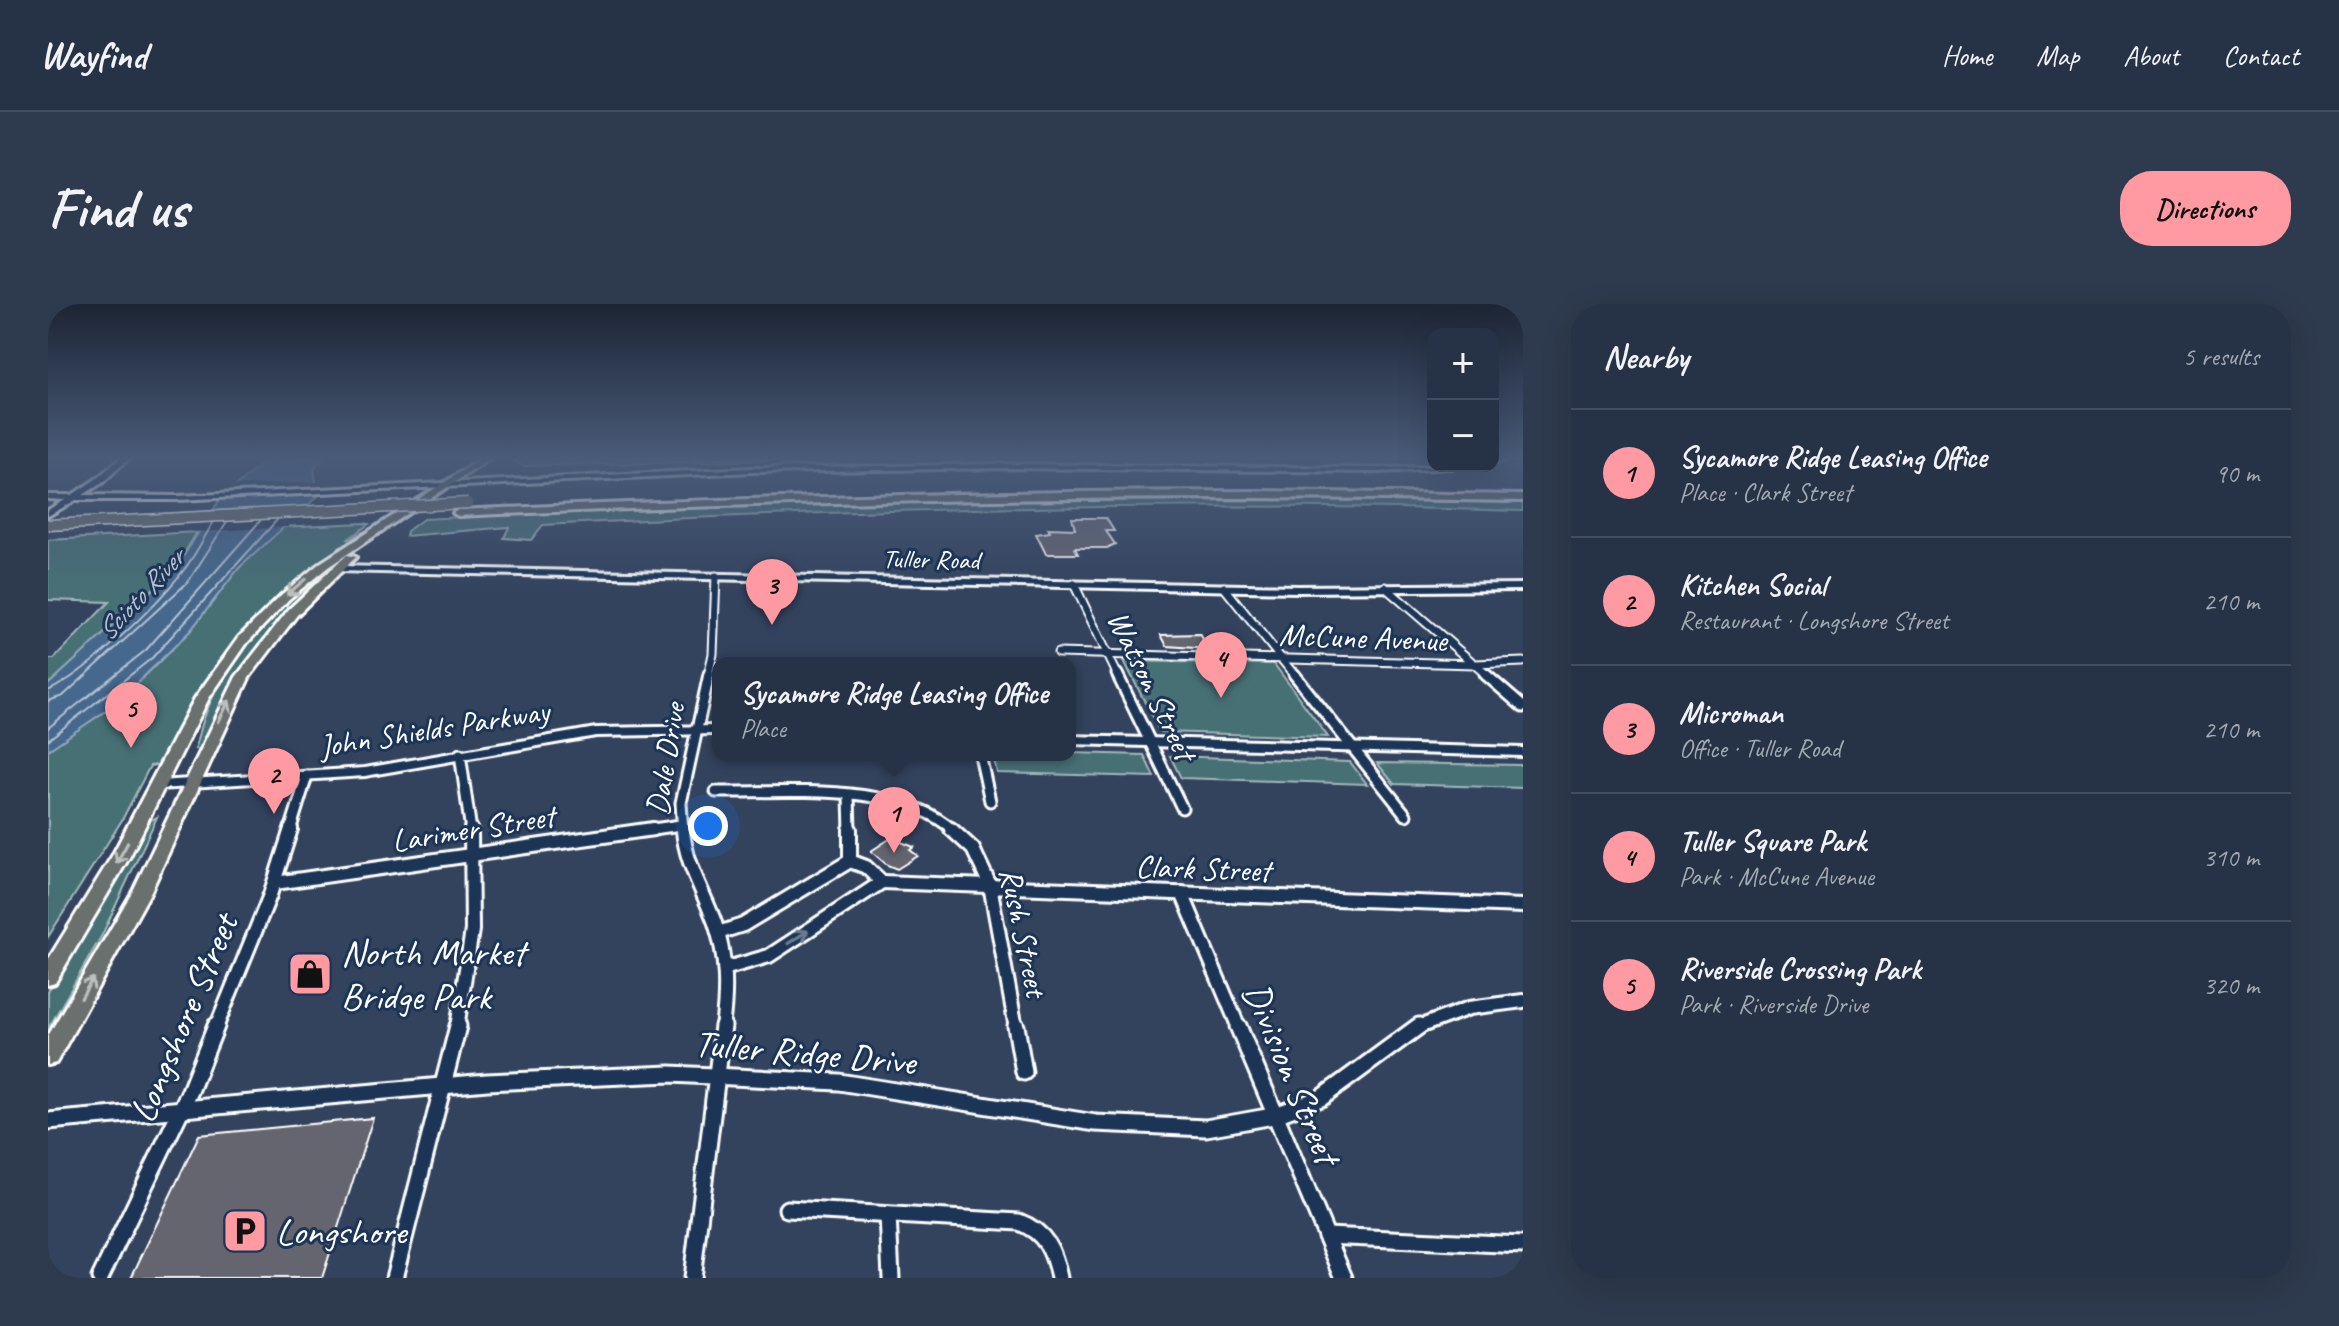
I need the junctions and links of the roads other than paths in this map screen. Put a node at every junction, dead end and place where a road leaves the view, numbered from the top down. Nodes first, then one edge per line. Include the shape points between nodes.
1 (66, 503) edge
2 (417, 503) edge
3 (459, 503) edge
4 (660, 503) edge
5 (48, 514) edge
6 (48, 525) edge
7 (48, 536) edge
8 (367, 539) junction
9 (337, 569) junction
10 (716, 576) junction
11 (1074, 584) junction
12 (1224, 587) junction
13 (1385, 587) junction
14 (1523, 587) edge
15 (1058, 653) dead end
16 (1107, 654) junction
17 (1282, 658) junction
18 (1523, 662) edge
19 (1475, 664) junction
20 (1523, 707) edge
21 (696, 729) junction
22 (712, 730) edge
23 (1076, 740) edge
24 (1150, 743) junction
25 (1353, 749) junction
26 (1523, 752) edge
27 (460, 754) junction
28 (981, 761) edge
29 (307, 776) junction
30 (193, 783) junction
31 (159, 785) junction
32 (716, 792) dead end
33 (849, 796) junction
34 (990, 801) dead end
35 (1182, 808) dead end
36 (1406, 815) dead end
37 (681, 825) junction
38 (473, 855) junction
39 (850, 861) junction
40 (882, 882) junction
41 (275, 883) junction
42 (990, 885) junction
43 (1182, 893) junction
44 (1523, 906) edge
45 (718, 933) junction
46 (727, 968) junction
47 (48, 977) edge
48 (1523, 1001) edge
49 (48, 1056) edge
50 (1024, 1072) dead end
51 (719, 1075) junction
52 (443, 1085) junction
53 (182, 1109) junction
54 (1275, 1116) junction
55 (48, 1121) edge
56 (787, 1209) dead end
57 (888, 1215) junction
58 (1326, 1236) junction
59 (1523, 1245) edge
60 (100, 1278) edge
61 (394, 1278) edge
62 (692, 1278) edge
63 (891, 1278) edge
64 (1059, 1278) edge
65 (1344, 1278) edge

1 - 5 main road
2 - 8 main road
3 - 6 highway, bridge
4 - 7 highway
8 - 9 main road
8 -> 31 main road via 302,582 243,640 202,698
9 - 10 main road, Tuller Road
30 -> 9 main road via 243,677 281,625
10 - 11 main road, Tuller Road
10 - 21 street, Dale Drive via 716,638
11 - 12 main road, Tuller Road
11 - 16 street, Watson Street
12 - 13 main road, Tuller Road
12 - 17 street
13 - 14 main road, Tuller Road
13 - 19 street
15 - 16 street, McCune Avenue
16 - 17 street, McCune Avenue
16 - 24 street, Watson Street
17 - 19 street, McCune Avenue
17 - 25 street
18 - 19 street, McCune Avenue
19 - 20 street
21 - 22 main road, John Shields Parkway
21 - 27 main road, John Shields Parkway via 567,735
21 - 37 street, Dale Drive
23 - 24 main road
24 - 25 main road
24 - 35 street, Watson Street
25 - 26 main road
25 - 36 street
27 - 29 main road, John Shields Parkway via 378,770
27 - 38 street
28 - 34 street
29 - 30 main road, John Shields Parkway
29 - 41 street, Longshore Street
30 - 31 main road, John Shields Parkway
49 -> 30 main road via 142,891
31 -> 47 main road
32 - 33 street, Rush Street
33 - 39 street
33 - 42 street, Rush Street via 896,802 940,820 975,850
37 - 38 street, Larimer Street
37 - 45 street, Dale Drive via 694,879
38 - 41 street, Larimer Street
38 - 52 street via 472,919
39 - 40 street
39 - 45 street via 743,925
40 - 42 street, Clark Street
46 -> 40 street via 769,956
41 - 53 street, Longshore Street
42 - 43 street, Clark Street
42 - 50 street, Rush Street
43 - 44 street, Clark Street
43 - 54 street, Division Street
45 - 46 street, Dale Drive
46 - 51 street, Dale Drive
48 - 54 street, Tuller Ridge Drive via 1464,1009 1431,1020 1390,1045 1334,1091
51 - 52 street, Tuller Ridge Drive via 610,1074
51 - 54 street, Tuller Ridge Drive via 909,1090 1080,1122 1137,1127 1210,1127
51 - 62 street, Dale Drive
52 - 53 street, Tuller Ridge Drive
52 - 61 street
53 - 55 street, Tuller Ridge Drive
53 - 60 street, Longshore Street
54 - 58 street, Division Street
56 - 57 street
57 - 63 street
57 - 64 street via 1024,1223 1050,1245
58 - 59 street
58 - 65 street, Division Street

